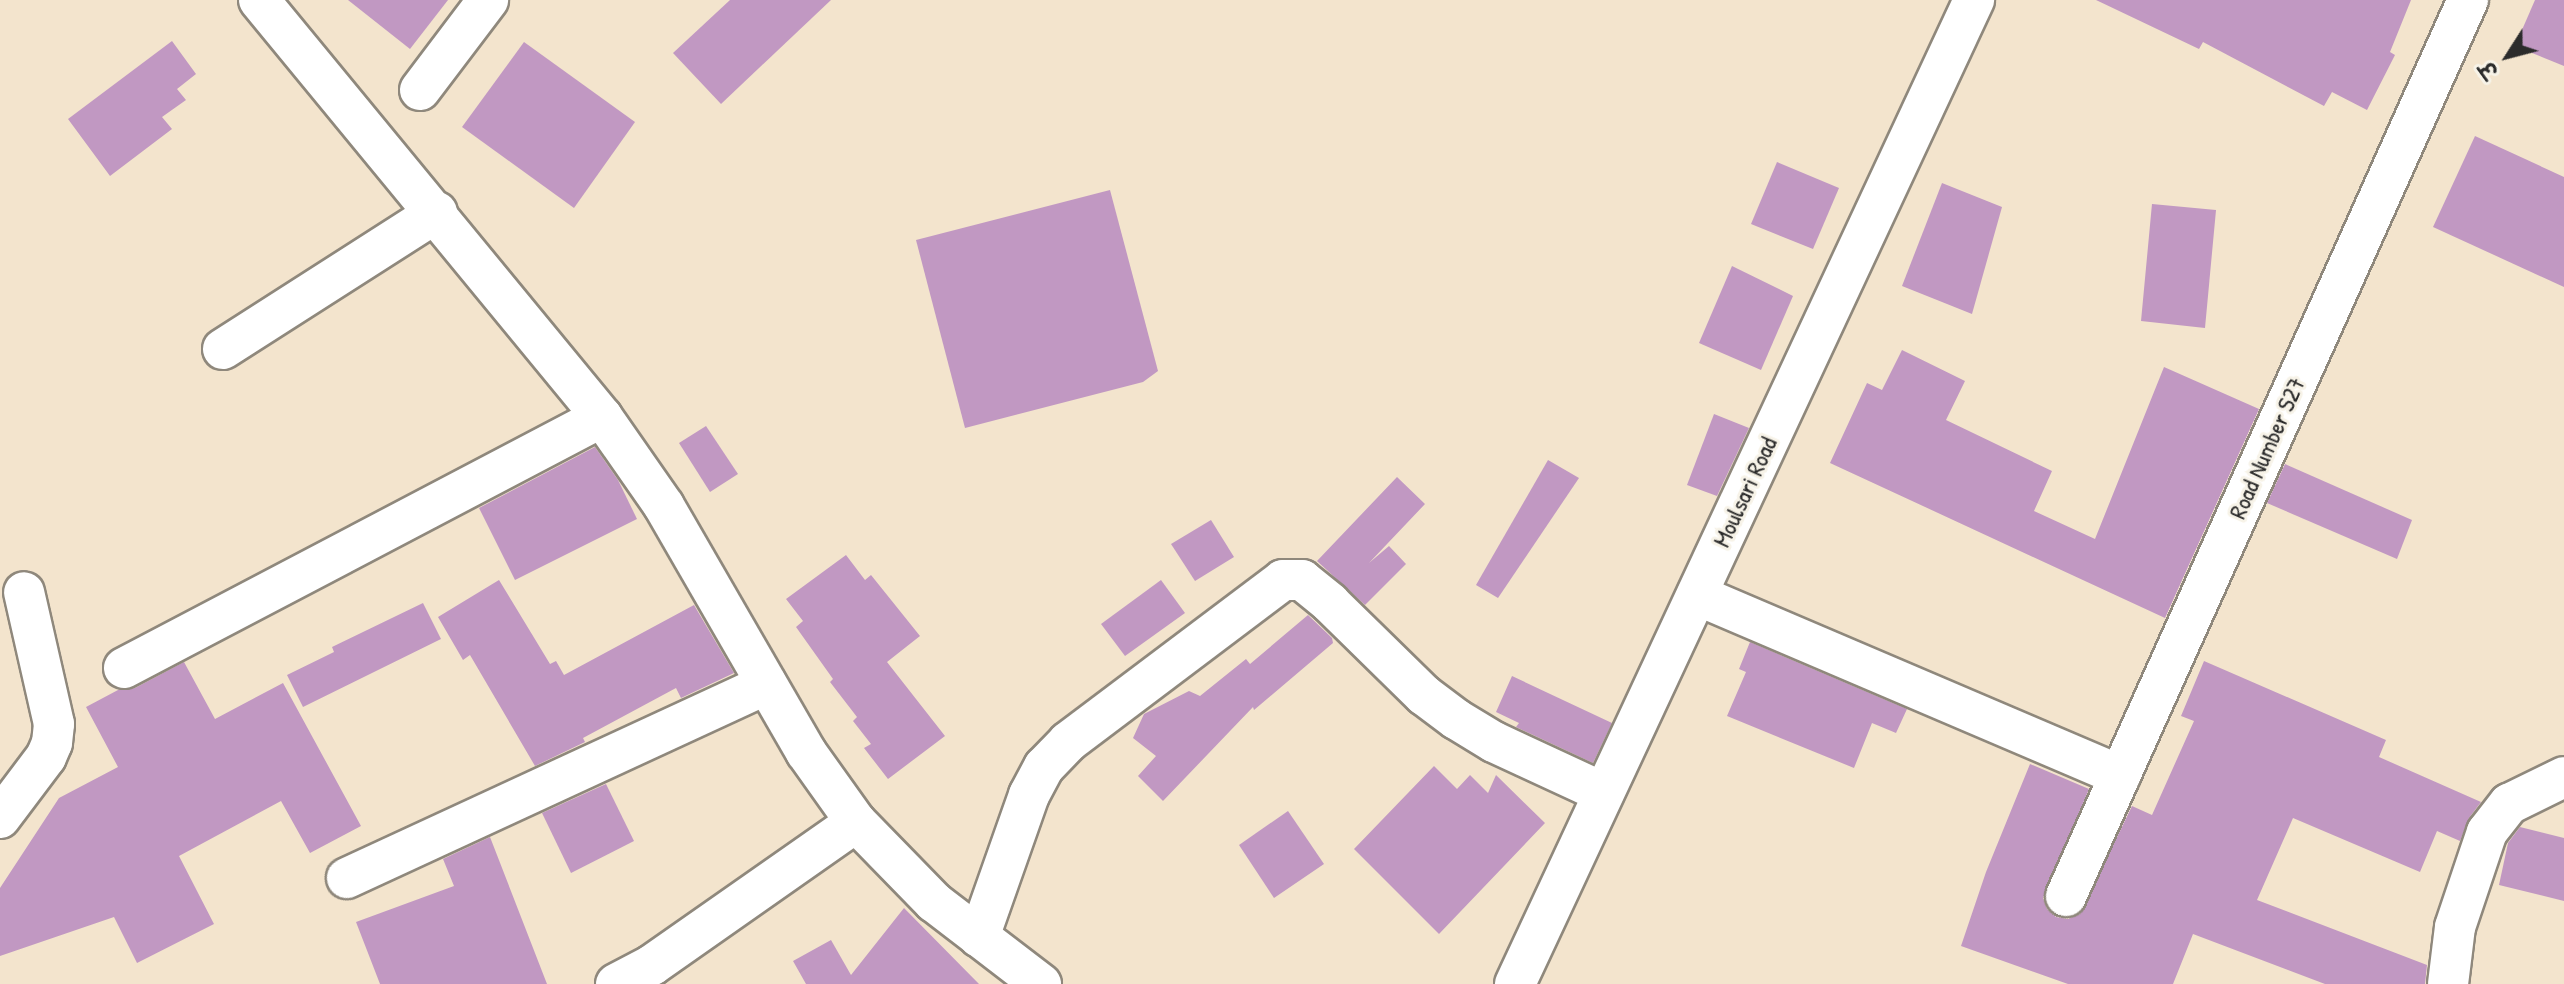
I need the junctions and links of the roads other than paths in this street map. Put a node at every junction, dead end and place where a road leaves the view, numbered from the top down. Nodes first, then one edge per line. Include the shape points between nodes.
1 (259, 0) edge
2 (488, 0) edge
3 (1974, 0) edge
4 (2468, 0) edge
5 (420, 90) dead end
6 (437, 212) junction
7 (223, 349) dead end
8 (602, 417) junction
9 (24, 592) dead end
10 (1697, 595) junction
11 (124, 668) dead end
12 (766, 684) junction
13 (2120, 775) junction
14 (2564, 777) edge
15 (1604, 793) junction
16 (0, 818) edge
17 (856, 822) junction
18 (347, 878) dead end
19 (2066, 896) dead end
20 (979, 937) junction
21 (616, 984) edge
22 (1041, 984) edge
23 (1515, 984) edge
24 (2448, 984) edge

1 - 6 street
2 - 5 street
3 - 10 street, Moulsari Road
4 - 13 street, Road Number S27
6 - 7 street
6 - 8 street
8 - 11 street
8 - 12 street via 664,506
9 - 16 street via 54,724 52,743
10 - 13 street
10 - 15 street, Moulsari Road
12 - 17 street
12 - 18 street
13 - 19 street, Road Number S27
14 - 24 street via 2509,804 2487,832 2455,927
15 - 20 street via 1456,719 1302,580 1283,580 1068,742 1044,767 1029,795
15 - 23 street, Moulsari Road
17 - 20 street via 934,902
17 - 21 street via 652,965
20 - 22 street

